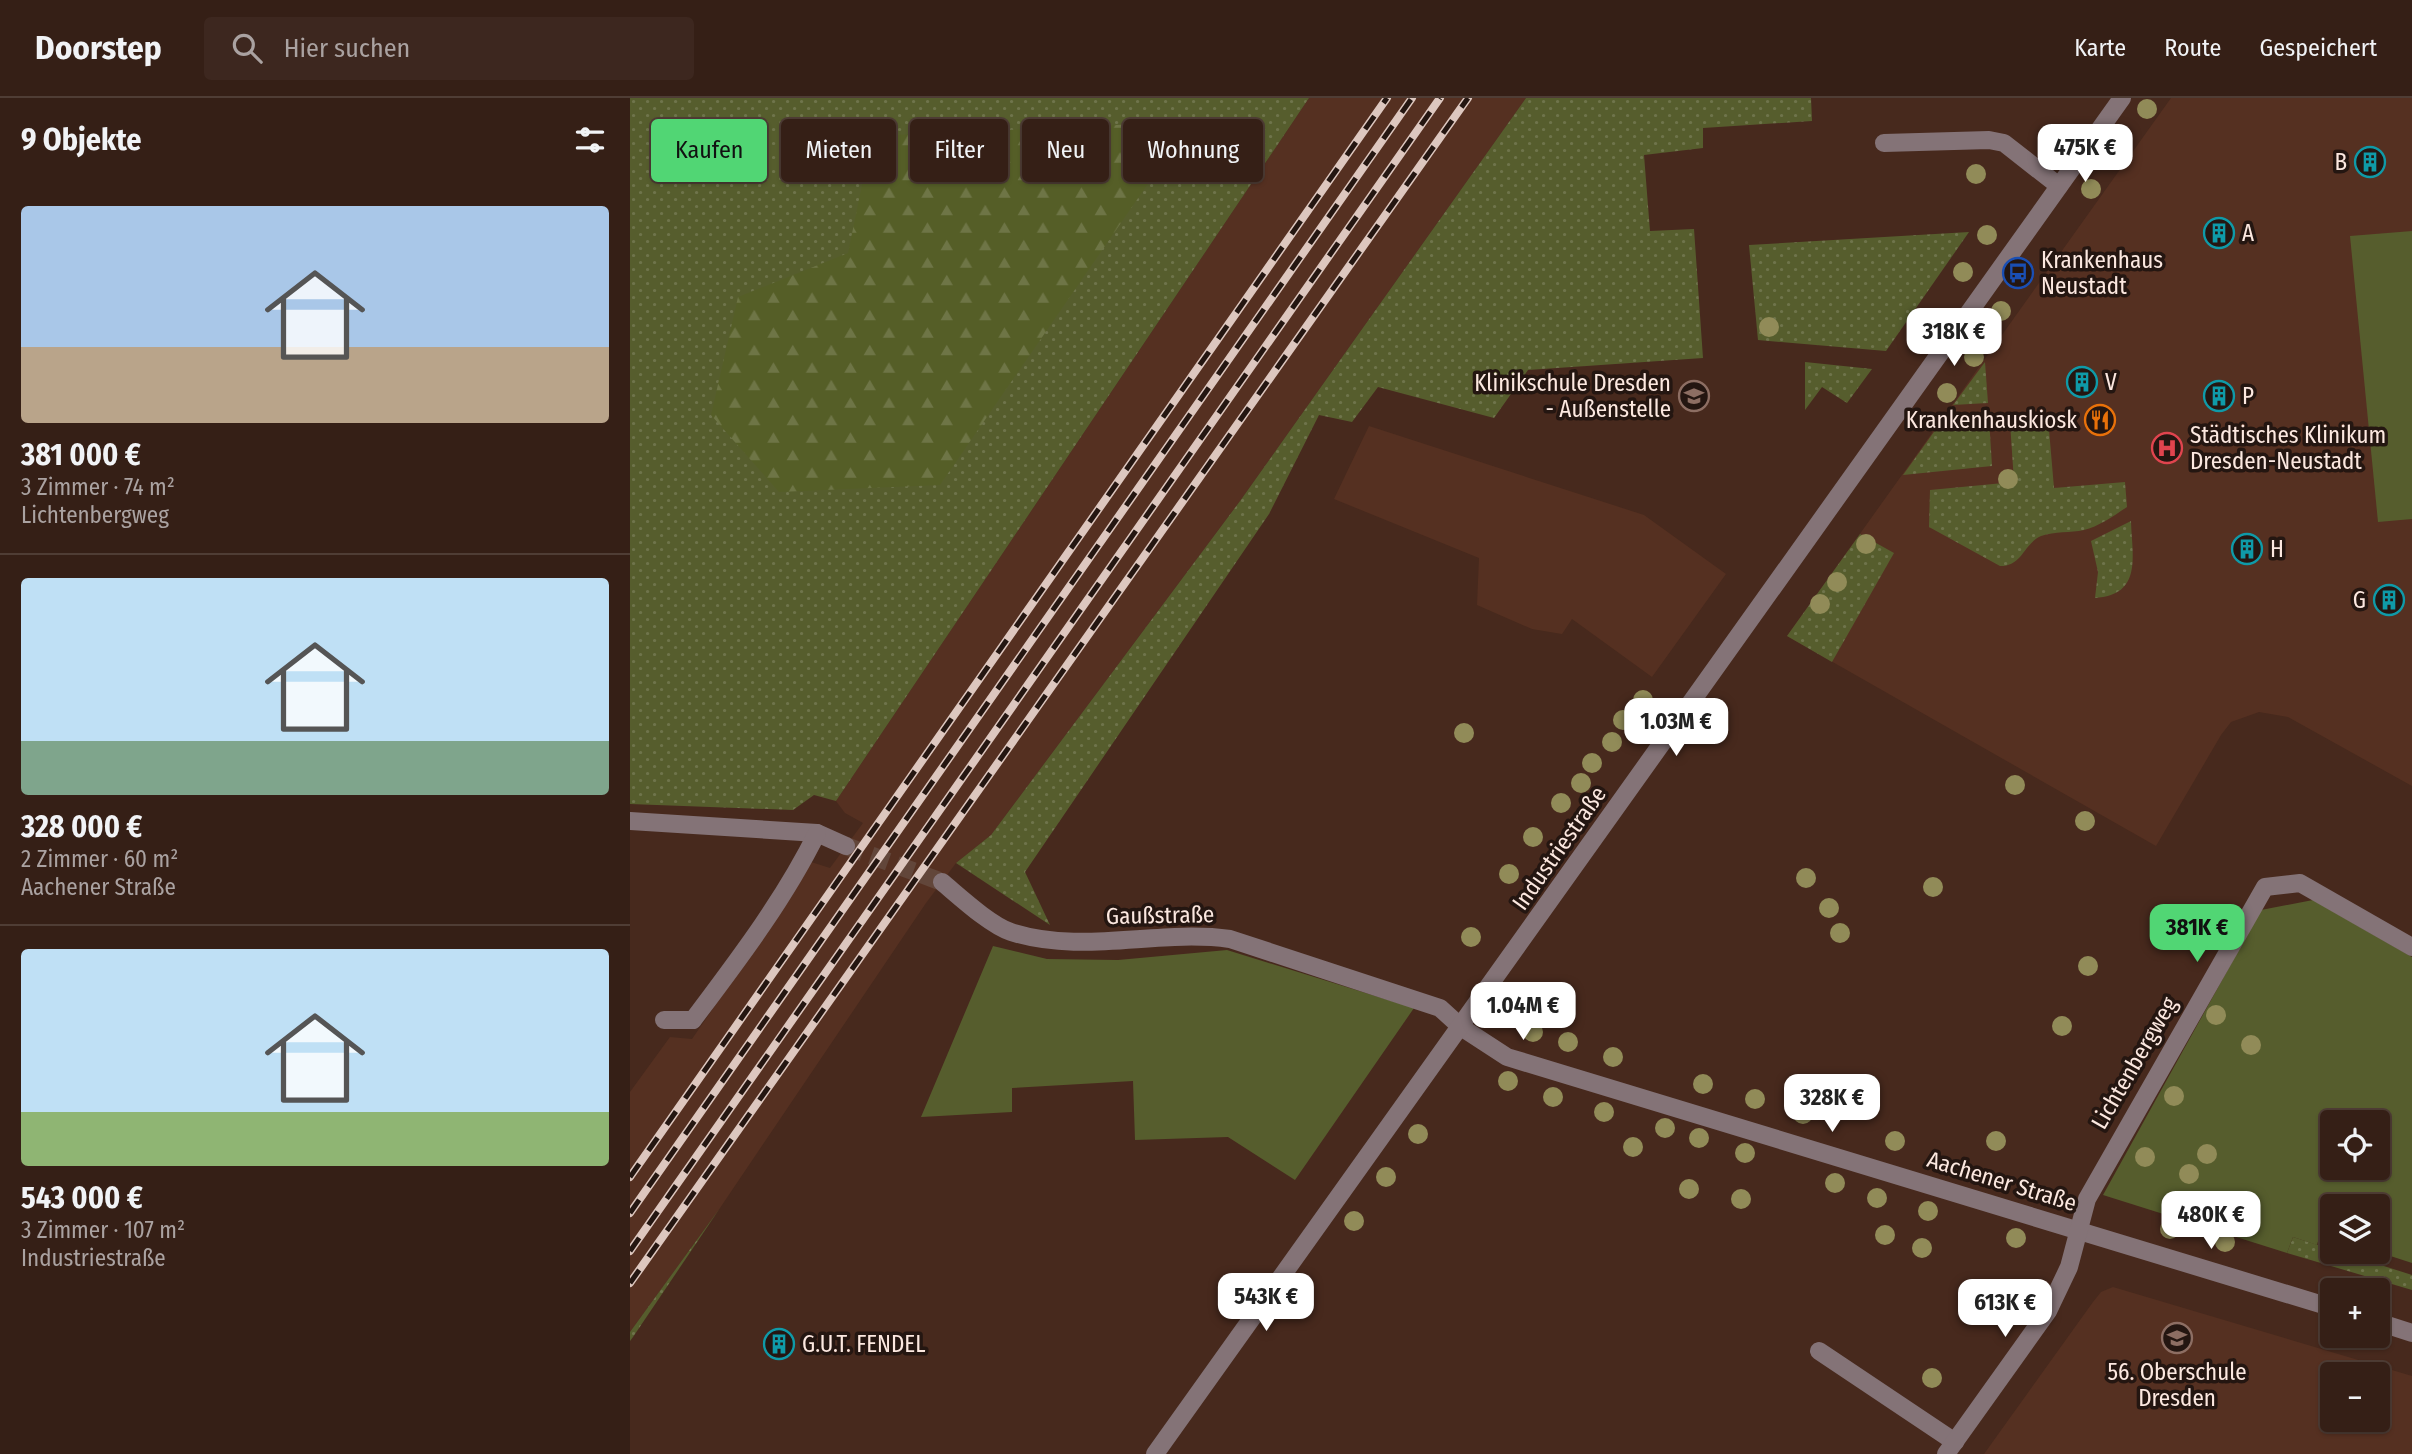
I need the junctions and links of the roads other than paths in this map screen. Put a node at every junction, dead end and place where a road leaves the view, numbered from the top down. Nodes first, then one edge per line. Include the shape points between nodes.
1 (2122, 98) edge
2 (1884, 143) dead end
3 (2059, 186) junction
4 (630, 821) edge
5 (817, 832) junction
6 (846, 846) tunnel mouth
7 (942, 882) tunnel mouth
8 (2412, 947) edge
9 (664, 1020) dead end
10 (1461, 1027) junction
11 (2078, 1230) junction
12 (2320, 1304) edge
13 (2390, 1326) edge
14 (2412, 1333) edge
15 (1819, 1351) dead end
16 (1951, 1448) edge
17 (1155, 1454) edge

1 - 3 street, Industriestraße
2 - 3 street via 2004,143
3 - 10 street, Industriestraße
4 - 5 street
5 - 6 street
5 - 9 street via 752,940 693,1020
7 - 10 street, Gaußstraße via 1009,931 1068,943 1204,935 1230,939 1440,1008
8 - 11 street, Lichtenbergweg via 2300,883 2264,887 2130,1118 2087,1199
10 - 11 street, Aachener Straße via 1507,1057
10 - 17 street, Industriestraße
11 - 12 street, Aachener Straße
11 - 16 street via 2069,1267 2048,1311
13 - 14 street
15 - 16 street

